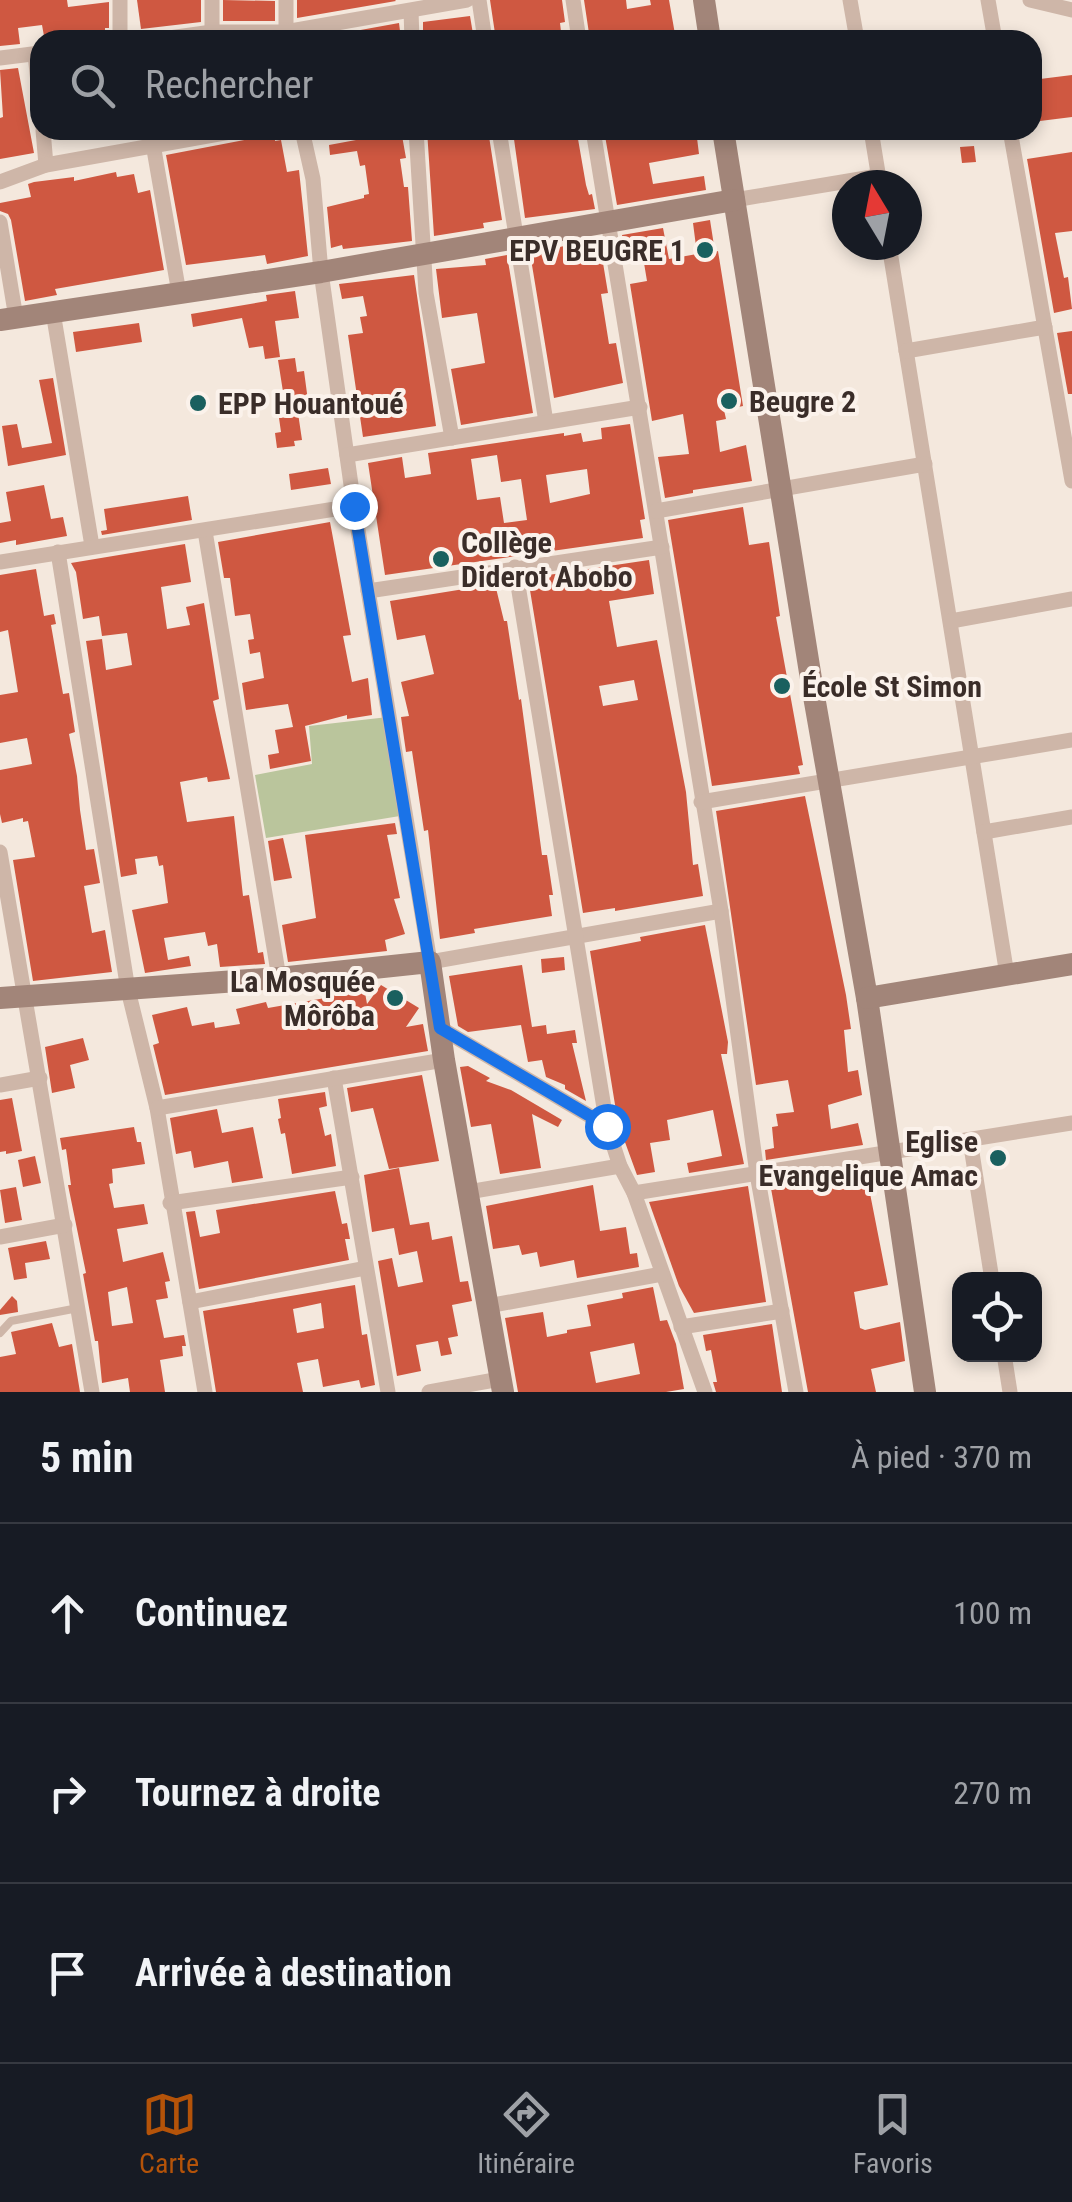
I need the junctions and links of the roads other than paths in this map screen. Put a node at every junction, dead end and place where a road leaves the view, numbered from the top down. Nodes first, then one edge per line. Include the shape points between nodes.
1 (120, 0) edge
2 (212, 0) edge
3 (286, 0) edge
4 (466, 0) edge
5 (479, 0) edge
6 (573, 0) edge
7 (704, 0) edge
8 (850, 0) edge
9 (988, 0) edge
10 (1030, 0) edge
11 (1072, 10) edge
12 (411, 12) junction
13 (120, 30) edge
14 (212, 30) edge
15 (286, 30) edge
16 (317, 30) edge
17 (412, 30) edge
18 (484, 30) edge
19 (578, 30) edge
20 (708, 30) edge
21 (854, 30) edge
22 (993, 30) edge
23 (30, 55) edge
24 (0, 58) edge
25 (44, 140) edge
26 (177, 140) edge
27 (304, 140) edge
28 (417, 140) edge
29 (501, 140) edge
30 (594, 140) edge
31 (725, 140) edge
32 (873, 140) edge
33 (1012, 140) edge
34 (152, 144) junction
35 (46, 165) junction
36 (877, 170) edge
37 (0, 182) edge
38 (832, 187) edge
39 (734, 200) junction
40 (0, 222) edge
41 (607, 224) junction
42 (516, 238) junction
43 (424, 252) junction
44 (892, 260) edge
45 (321, 272) junction
46 (179, 293) junction
47 (53, 312) junction
48 (8, 319) edge
49 (1045, 327) junction
50 (906, 351) junction
51 (640, 407) junction
52 (546, 422) junction
53 (452, 438) junction
54 (347, 454) junction
55 (925, 464) junction
56 (1072, 481) edge
57 (781, 488) junction
58 (354, 506) junction
59 (656, 511) junction
60 (204, 531) junction
61 (92, 546) junction
62 (662, 547) junction
63 (58, 552) junction
64 (0, 562) edge
65 (516, 567) junction
66 (368, 592) junction
67 (1072, 599) edge
68 (952, 620) junction
69 (1072, 740) edge
70 (972, 755) junction
71 (830, 779) junction
72 (701, 802) junction
73 (1072, 817) edge
74 (984, 832) junction
75 (0, 852) edge
76 (720, 911) junction
77 (574, 936) junction
78 (430, 962) junction
79 (1072, 964) edge
80 (1007, 975) junction
81 (279, 978) junction
82 (128, 990) junction
83 (27, 996) junction
84 (0, 998) edge
85 (868, 998) junction
86 (440, 1028) junction
87 (444, 1060) junction
88 (40, 1078) junction
89 (334, 1078) junction
90 (0, 1085) edge
91 (157, 1108) junction
92 (1072, 1123) edge
93 (607, 1126) junction
94 (970, 1140) junction
95 (889, 1153) junction
96 (620, 1166) junction
97 (757, 1174) junction
98 (352, 1176) junction
99 (468, 1192) junction
100 (634, 1192) junction
101 (170, 1203) junction
102 (65, 1224) junction
103 (0, 1236) edge
104 (366, 1268) junction
105 (991, 1272) edge
106 (662, 1274) junction
107 (190, 1302) junction
108 (488, 1306) junction
109 (78, 1308) junction
110 (782, 1311) junction
111 (681, 1327) junction
112 (0, 1333) edge
113 (1005, 1362) edge
114 (502, 1386) edge
115 (929, 1389) edge
116 (92, 1392) edge
117 (204, 1392) edge
118 (388, 1392) edge
119 (429, 1392) edge
120 (703, 1392) edge
121 (796, 1392) edge
122 (1010, 1392) edge

1 - 13 street
2 - 14 street
3 - 15 street
4 - 12 street
5 - 18 street
6 - 19 street
7 - 20 street
8 - 21 street
9 - 22 street
10 - 11 street
12 - 16 street
12 - 17 street
23 - 24 street
25 - 35 street
26 - 34 street
27 - 45 street
28 - 43 street
29 - 42 street
30 - 41 street
31 - 39 street
32 - 36 street
33 - 49 street
34 - 35 street
34 - 46 street
35 - 37 street
38 - 39 street
39 - 41 street
39 - 57 street
40 - 48 street
41 - 42 street
41 - 51 street
42 - 43 street
42 - 52 street
43 - 45 street
43 - 53 street
44 - 50 street
45 - 46 street
45 - 54 street
46 - 47 street
47 - 48 street
47 - 61 street
49 - 50 street
49 - 56 street
50 - 55 street
51 - 52 street
51 - 59 street
52 - 53 street
53 - 54 street
54 - 58 street
55 - 57 street
55 - 68 street
57 - 59 street
57 - 71 street
58 - 60 street
58 - 66 street
59 - 62 street
60 - 61 street
60 - 81 street
61 - 63 street
62 - 65 street
62 - 72 street
63 - 64 street
63 - 82 street
65 - 66 street
65 - 77 street
66 - 78 street
67 - 68 street
68 - 70 street
69 - 70 street
70 - 71 street
70 - 74 street
71 - 72 street
71 - 85 street
72 - 76 street
73 - 74 street
74 - 80 street
75 - 83 street
76 - 77 street
76 - 97 street
77 - 78 street
77 - 93 street
78 - 81 street
78 - 86 street
79 - 80 street
80 - 85 street
81 - 82 street
82 - 83 street
82 - 91 street
83 - 84 street
83 - 88 street
85 - 95 street
86 - 87 street
86 - 93 street
87 - 89 street
87 - 99 street
88 - 90 street
88 - 102 street
89 - 91 street
89 - 98 street
91 - 101 street
92 - 94 street
93 - 96 street
94 - 95 street
94 - 105 street
95 - 97 street
95 - 115 street
96 - 99 street
96 - 100 street
97 - 100 street
97 - 110 street
98 - 101 street
98 - 104 street
99 - 108 street
100 - 106 street
101 - 107 street
102 - 103 street
102 - 109 street
104 - 107 street
104 - 118 street
106 - 108 street
106 - 111 street
107 - 117 street
108 - 114 street
109 - 112 lane via 23,1317
109 - 116 street
110 - 111 street
110 - 121 street
111 - 120 street
113 - 122 street
114 - 119 street

